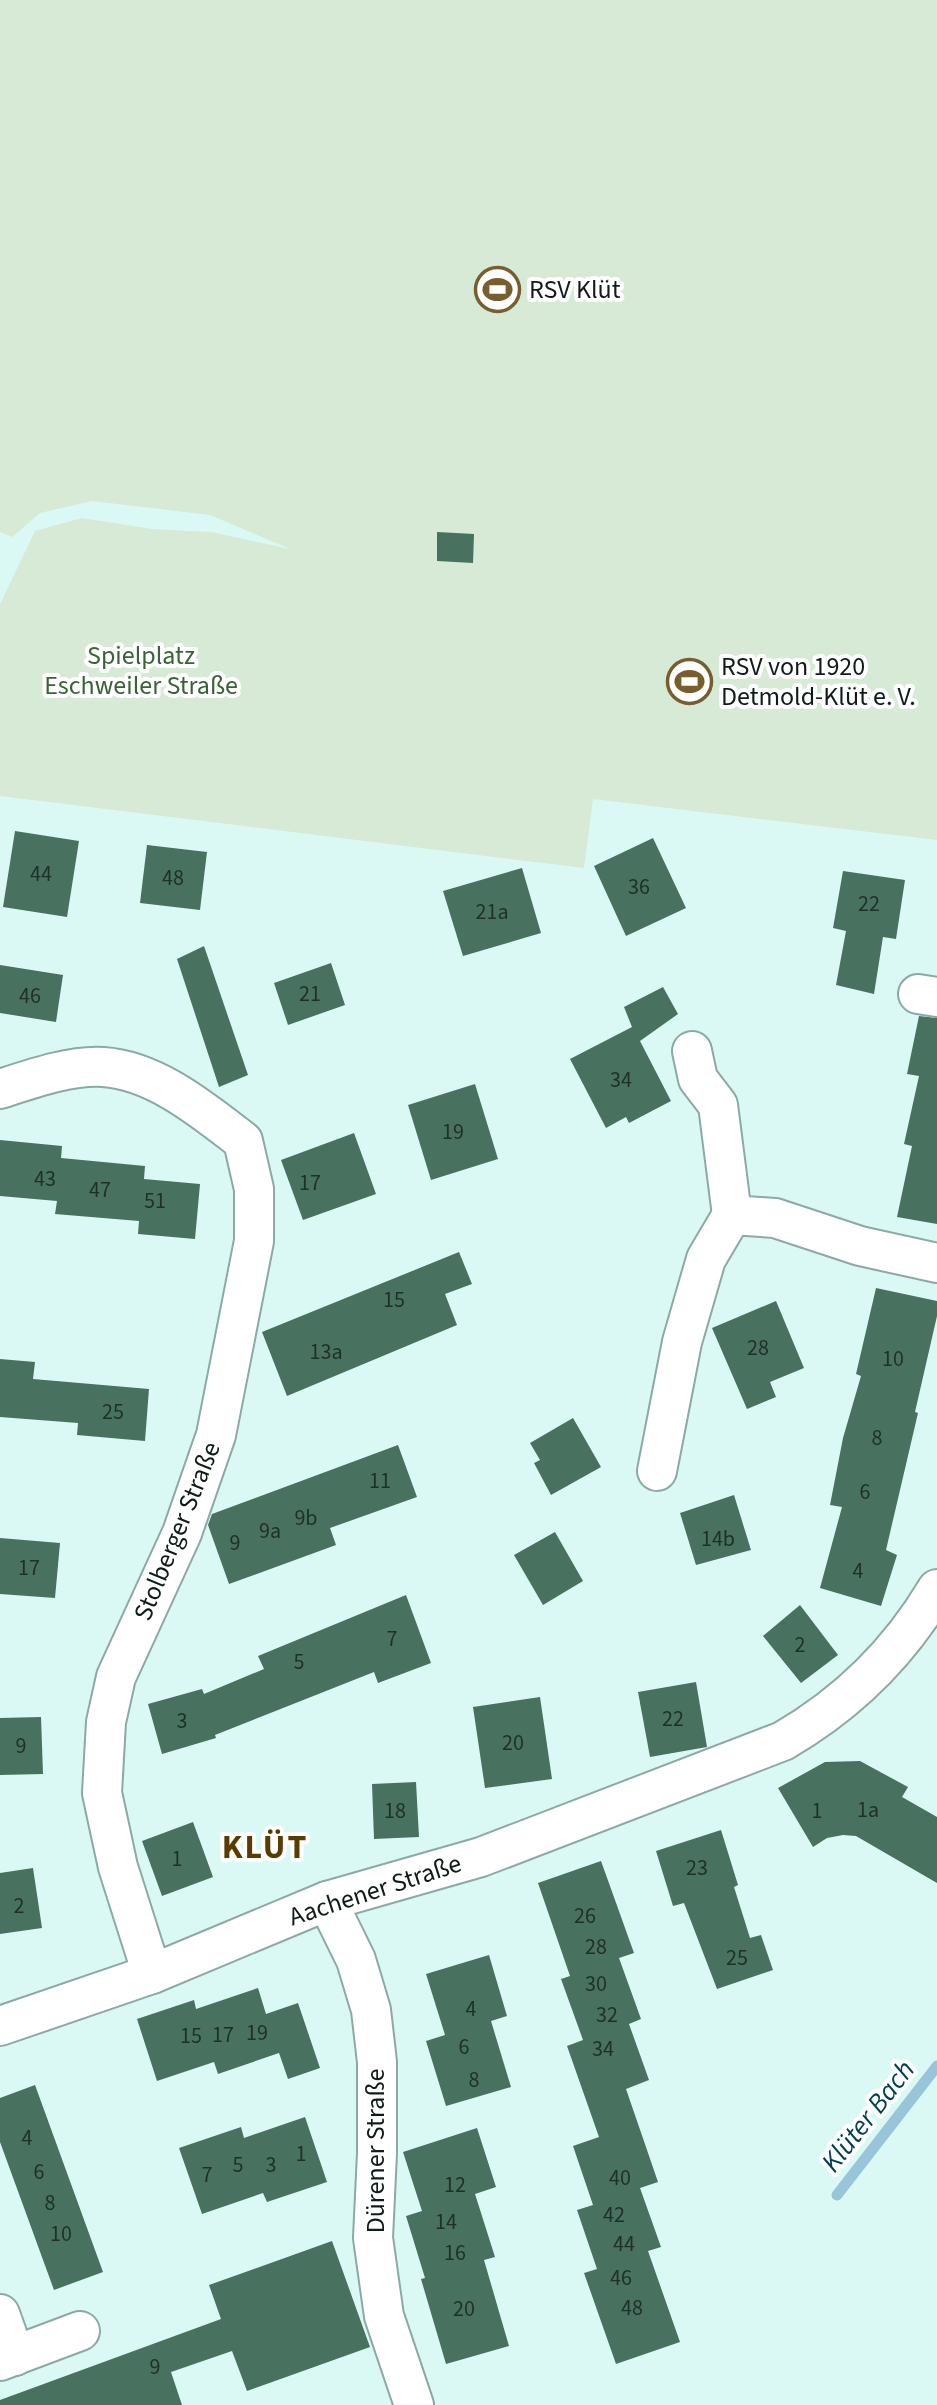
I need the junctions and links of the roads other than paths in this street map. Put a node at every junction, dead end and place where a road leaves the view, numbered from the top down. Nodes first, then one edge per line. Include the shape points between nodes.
1 (692, 1051) dead end
2 (0, 1089) edge
3 (732, 1215) junction
4 (937, 1263) edge
5 (657, 1471) dead end
6 (937, 1589) edge
7 (327, 1901) junction
8 (152, 1974) junction
9 (0, 2026) edge
10 (0, 2314) edge
11 (80, 2331) dead end
12 (7, 2358) edge
13 (414, 2405) edge

1 - 3 street via 698,1079 718,1105
2 - 8 street, Stolberger Straße via 48,1074 102,1066 127,1071 173,1090 243,1141 254,1189 254,1241 216,1435 182,1533 116,1677 106,1722 102,1793 118,1867
3 - 4 street via 775,1218 860,1246
3 - 5 street via 706,1259 682,1342
6 - 7 street, Aachener Straße via 896,1649 866,1680 783,1741 481,1857
7 - 8 street, Aachener Straße
7 - 13 street, Dürener Straße via 356,1960 371,2010 377,2062 373,2238 384,2316
8 - 9 street, Aachener Straße
10 - 12 street
11 - 12 street

